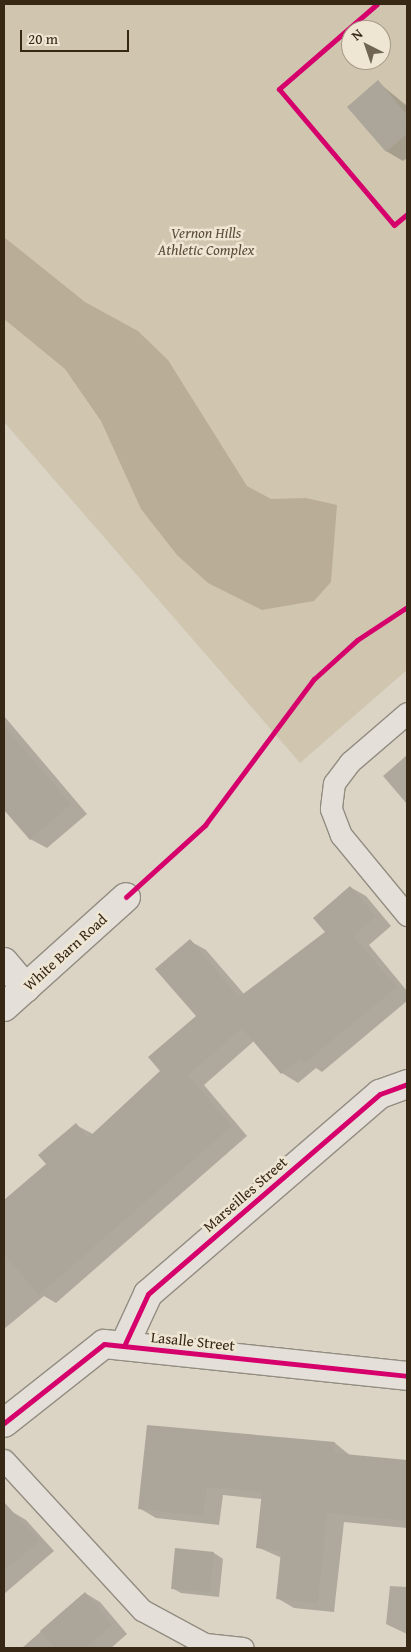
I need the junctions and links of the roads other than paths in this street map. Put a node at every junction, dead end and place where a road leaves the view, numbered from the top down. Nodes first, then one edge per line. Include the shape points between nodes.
1 (407, 713) edge
2 (126, 897) dead end
3 (407, 915) edge
4 (4, 962) edge
5 (26, 988) junction
6 (4, 1007) edge
7 (407, 1084) edge
8 (124, 1346) junction
9 (407, 1376) edge
10 (4, 1423) edge
11 (4, 1460) edge
12 (243, 1648) edge

1 - 3 lane via 350,762 334,783 331,809 341,835
2 - 5 street, White Barn Road
4 - 5 street
5 - 6 street, White Barn Road
7 - 8 street, Marseilles Street via 380,1094 148,1294
8 - 9 street, Lasalle Street
8 - 10 street, Lasalle Street via 104,1344
11 - 12 lane via 142,1610 205,1644

